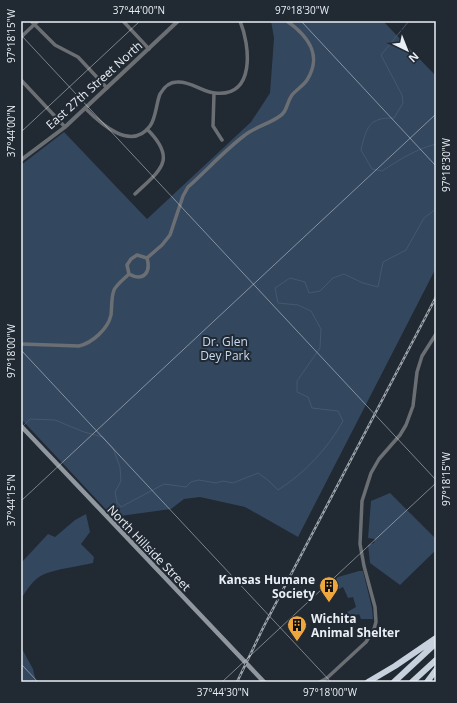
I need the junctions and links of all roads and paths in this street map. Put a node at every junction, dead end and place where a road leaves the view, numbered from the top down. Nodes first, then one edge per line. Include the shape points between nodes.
1 (123, 21) edge
2 (178, 21) edge
3 (240, 21) edge
4 (288, 21) edge
5 (34, 22) edge
6 (21, 37) edge
7 (149, 48) junction
8 (21, 80) edge
9 (107, 88) junction
10 (214, 93) junction
11 (85, 108) junction
12 (65, 127) junction
13 (147, 129) junction
14 (222, 140) dead end
15 (21, 160) edge
16 (135, 194) dead end
17 (147, 258) junction
18 (129, 274) junction
19 (436, 334) edge
20 (21, 344) edge
21 (21, 426) edge
22 (436, 638) edge
23 (436, 643) edge
24 (436, 660) edge
25 (436, 670) edge
26 (264, 682) edge
27 (320, 682) edge
28 (368, 682) edge
29 (394, 682) edge
30 (412, 682) edge
31 (427, 682) edge

1 - 7 street
2 - 7 street, East 27th Street North
3 - 10 street via 248,57 244,78 231,92
4 - 17 street via 306,36 312,47 313,64 306,82 292,94 285,112 247,134 188,187 170,235
5 - 6 street
5 - 9 street via 55,45 78,57
7 - 9 street, East 27th Street North
8 - 12 street
9 - 11 street, East 27th Street North
10 - 13 street via 183,82 171,83 160,94 152,123
10 - 14 street via 213,126
11 - 12 street, East 27th Street North
11 - 13 street via 106,127 120,134 137,136
12 - 15 street, East 27th Street North
13 - 16 street via 160,142 164,159 155,175
17 - 18 street via 137,255 131,259 127,265
17 - 18 street via 148,272 139,277
18 - 20 street via 114,290 110,320 87,344
19 - 27 street via 422,356 417,372 413,406 406,425 379,459 371,473 362,501 360,544 374,607 374,629 366,642
21 - 26 main road, North Hillside Street
22 - 28 highway
23 - 29 highway
24 - 30 highway
25 - 31 highway

